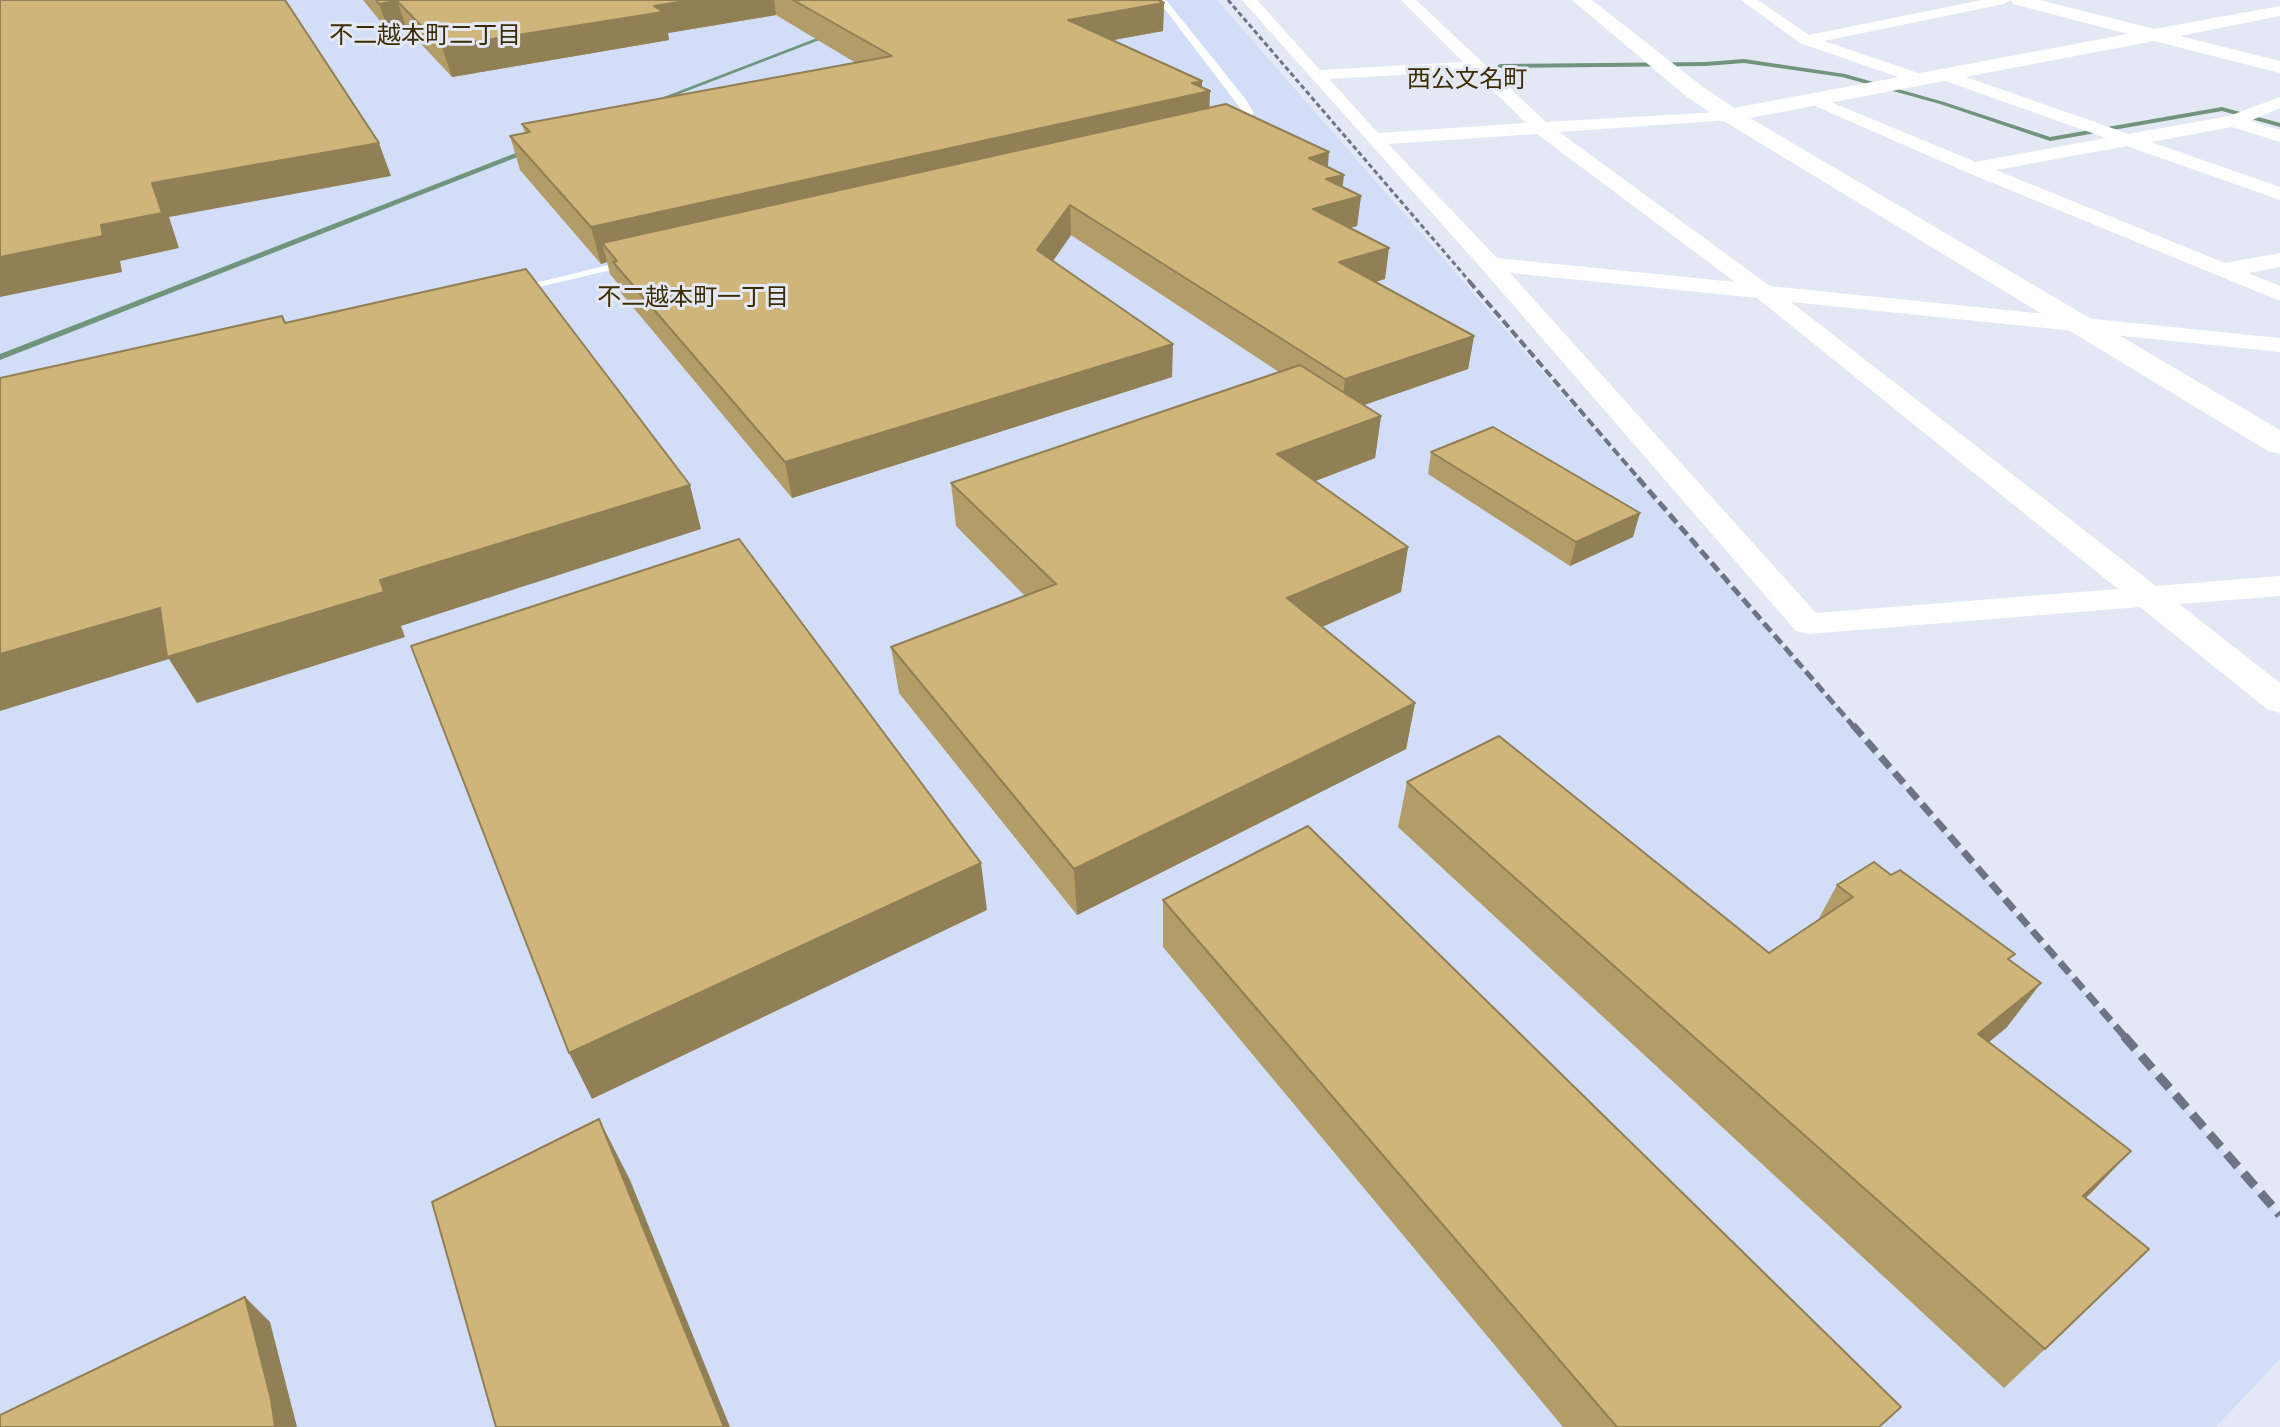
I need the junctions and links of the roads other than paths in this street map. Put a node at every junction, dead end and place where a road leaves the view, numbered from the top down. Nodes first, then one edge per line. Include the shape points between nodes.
1 (1162, 0) edge
2 (1249, 0) edge
3 (1408, 0) edge
4 (1581, 0) edge
5 (1752, 0) edge
6 (2004, 0) edge
7 (2019, 0) edge
8 (2280, 11) edge
9 (2153, 35) junction
10 (1806, 40) junction
11 (1476, 66) junction
12 (2280, 67) edge
13 (1943, 74) junction
14 (1316, 75) junction
15 (1918, 79) junction
16 (1810, 100) junction
17 (2280, 102) edge
18 (1730, 115) junction
19 (2233, 121) junction
20 (1217, 126) edge
21 (1543, 129) junction
22 (2280, 136) edge
23 (1373, 139) junction
24 (2125, 139) junction
25 (1973, 168) junction
26 (2280, 194) edge
27 (649, 259) edge
28 (2280, 260) edge
29 (1490, 264) junction
30 (2225, 270) junction
31 (510, 291) edge
32 (1766, 294) junction
33 (2280, 294) edge
34 (2079, 324) junction
35 (2280, 345) edge
36 (2280, 444) edge
37 (2280, 586) edge
38 (2151, 597) junction
39 (2280, 701) edge

1 - 20 lane via 1249,113 1241,121
2 - 14 street
3 - 11 street
4 - 18 street
5 - 10 street
6 - 10 street
7 - 9 street
8 - 9 street
9 - 12 street
9 - 13 street
10 - 15 street
11 - 14 street
11 - 21 street
13 - 15 street
13 - 24 street
14 - 23 street
15 - 16 street
16 - 18 street
16 - 25 street
17 - 19 street
18 - 21 street
18 - 34 street
19 - 22 street
19 - 24 street
21 - 23 street
21 - 32 street
23 - 29 street
24 - 25 street
24 - 26 street
25 - 30 street
27 - 31 lane
28 - 30 street
29 - 32 street
29 - 38 street via 1808,624
30 - 33 street
32 - 34 street
32 - 38 street
34 - 35 street
34 - 36 street
37 - 38 street
38 - 39 street

